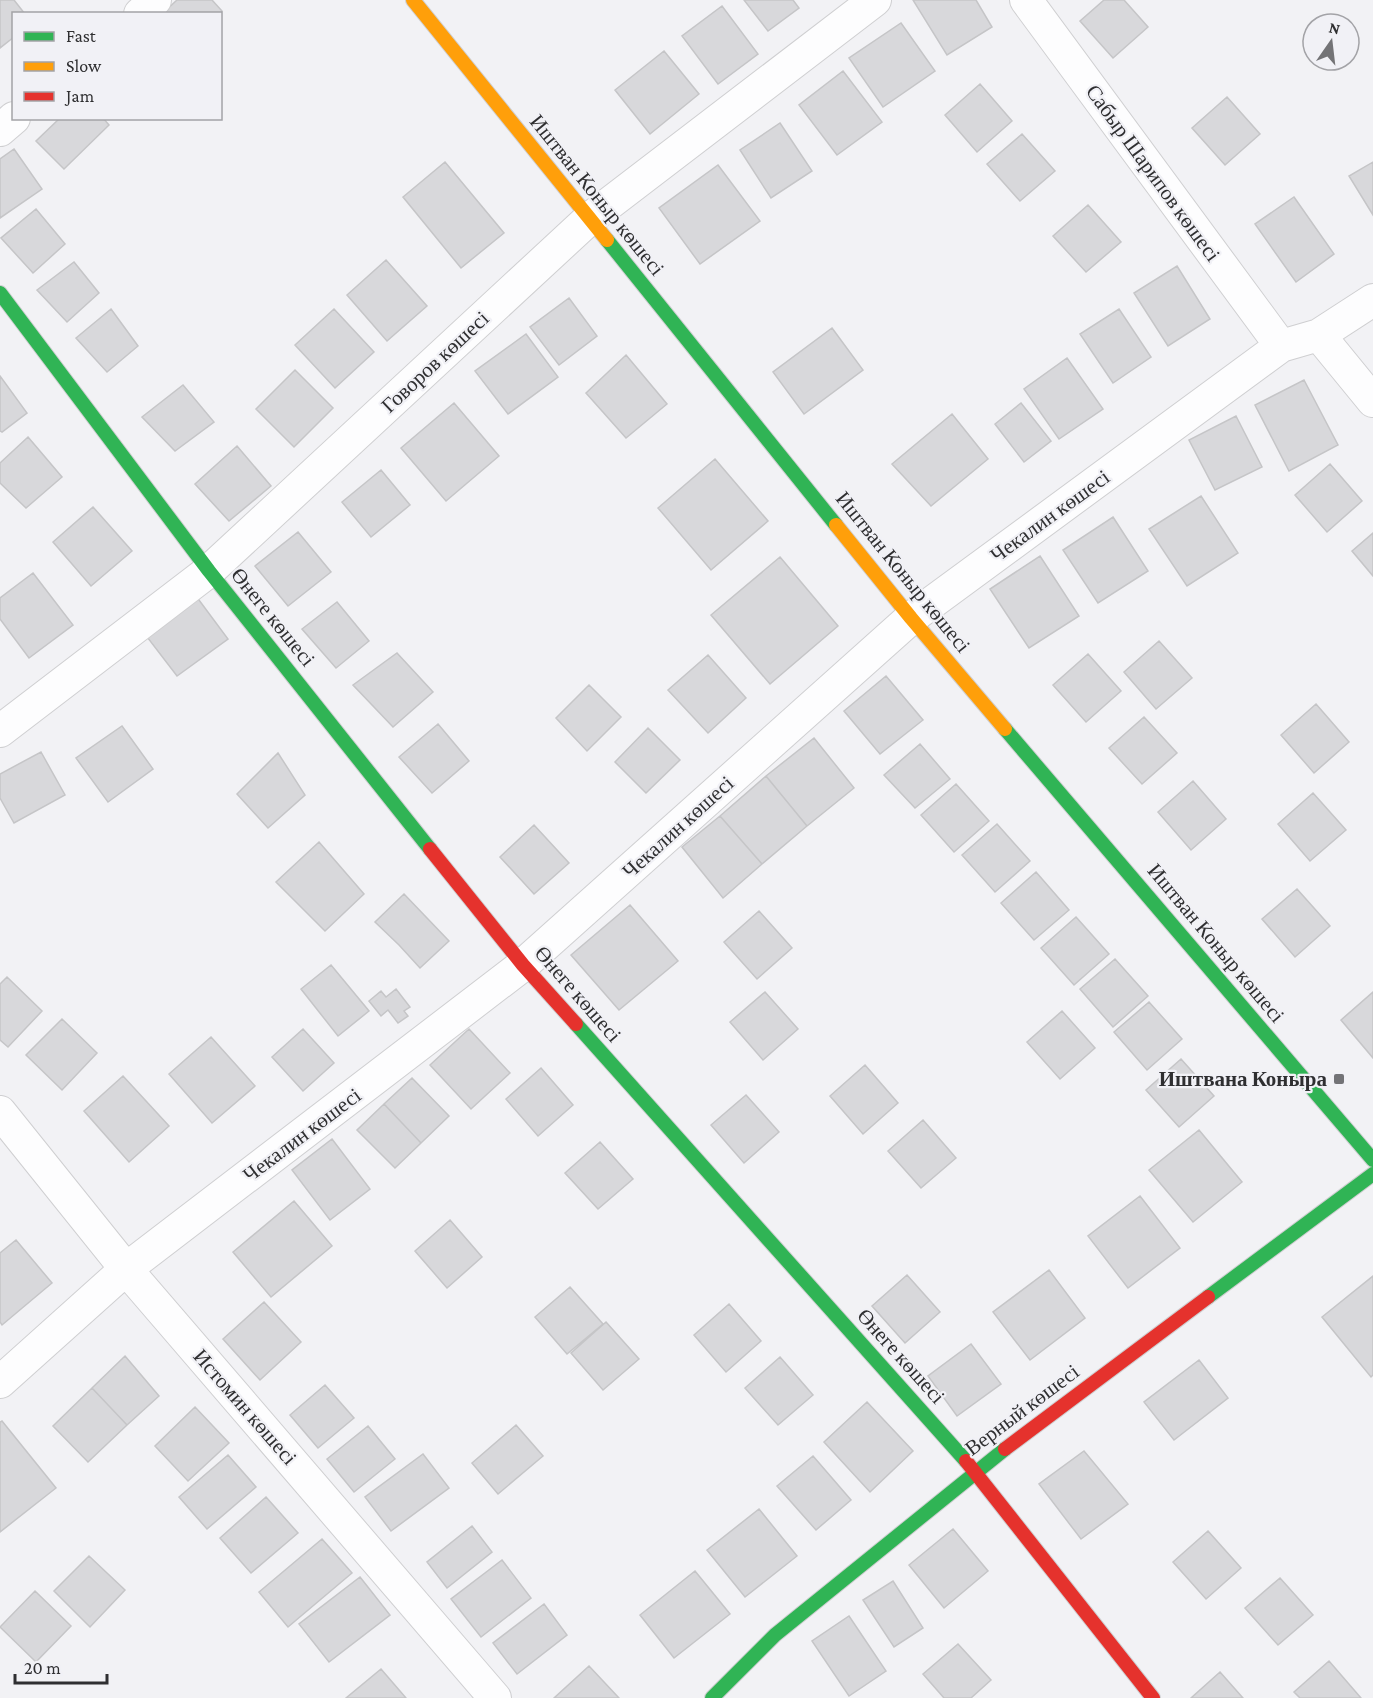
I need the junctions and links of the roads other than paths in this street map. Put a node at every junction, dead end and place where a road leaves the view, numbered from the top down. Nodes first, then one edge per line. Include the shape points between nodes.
1 (155, 0) edge
2 (413, 0) edge
3 (875, 0) edge
4 (1026, 0) edge
5 (142, 12) edge
6 (12, 120) edge
7 (0, 130) edge
8 (589, 219) junction
9 (0, 293) edge
10 (1373, 300) edge
11 (1319, 335) junction
12 (1281, 346) junction
13 (1373, 401) edge
14 (209, 571) junction
15 (911, 618) junction
16 (0, 731) edge
17 (524, 965) junction
18 (0, 1112) edge
19 (1373, 1160) edge
20 (1373, 1174) edge
21 (126, 1269) junction
22 (0, 1382) edge
23 (975, 1470) junction
24 (495, 1698) edge
25 (712, 1698) edge
26 (1154, 1698) edge

1 - 5 street
2 - 8 street, Иштван Коныр көшесі
3 - 8 street, Говоров көшесі
4 - 12 street, Сабыр Шарипов көшесі
6 - 7 street
8 - 14 street, Говоров көшесі
8 - 15 street, Иштван Коныр көшесі
9 - 14 street, Өнеге көшесі
10 - 11 street, Чекалин көшесі
11 - 12 street, Чекалин көшесі
11 - 13 street
12 - 15 street, Чекалин көшесі
14 - 16 street, Говоров көшесі
14 - 17 street, Өнеге көшесі
15 - 17 street, Чекалин көшесі
15 - 19 street, Иштван Коныр көшесі
17 - 21 street, Чекалин көшесі
17 - 23 street, Өнеге көшесі
18 - 21 street, Истомин көшесі
20 - 23 street, Верный көшесі
21 - 22 street, Чекалин көшесі
21 - 24 street, Истомин көшесі
23 - 25 street, Верный көшесі via 775,1635
23 - 26 street, Өнеге көшесі

